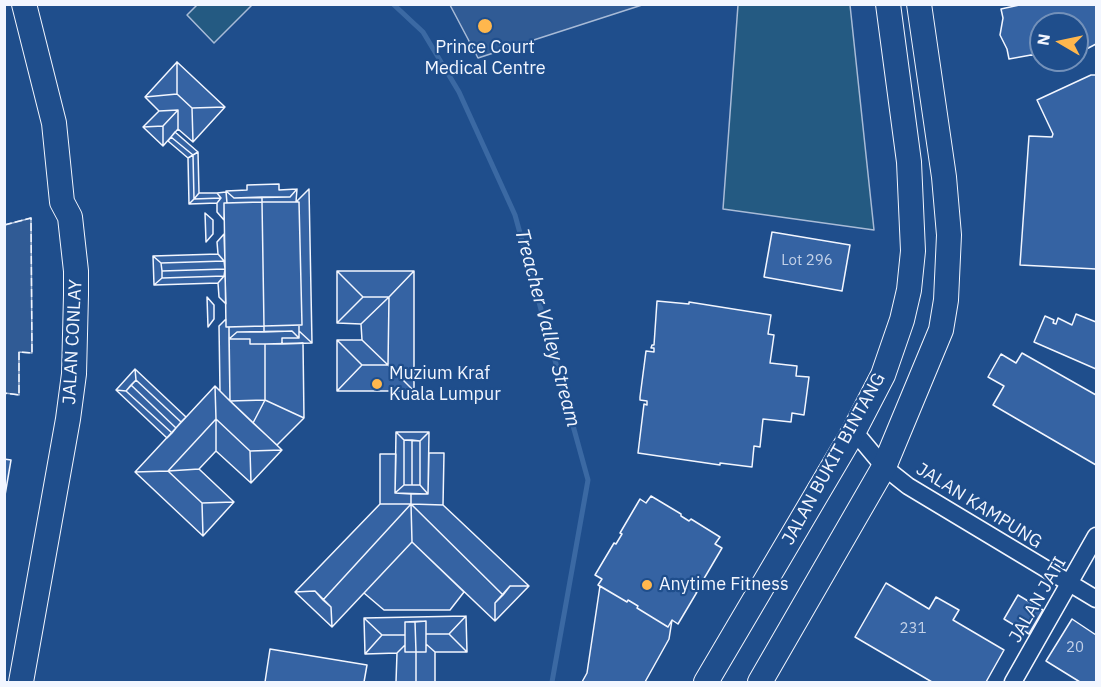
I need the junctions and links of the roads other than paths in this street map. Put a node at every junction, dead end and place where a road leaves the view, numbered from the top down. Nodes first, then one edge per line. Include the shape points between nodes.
1 (24, 4) edge
2 (888, 4) edge
3 (919, 4) edge
4 (854, 431) junction
5 (884, 467) junction
6 (1096, 536) edge
7 (1070, 584) junction
8 (1096, 599) edge
9 (21, 682) edge
10 (706, 682) edge
11 (760, 682) edge
12 (1013, 682) edge

1 - 9 main road, JALAN CONLAY via 54,123 62,202 70,217 76,296 74,374 68,419
2 - 4 main road, JALAN BUKIT BINTANG via 909,162 912,268 895,344
3 - 5 main road via 944,177 949,236 946,300 941,330
4 - 5 street, JALAN KAMPUNG
4 - 10 main road, JALAN BUKIT BINTANG
5 - 7 street, JALAN KAMPUNG via 908,486
5 - 11 main road
6 - 7 street, JALAN JATI
7 - 8 street, JALAN KAMPUNG
7 - 12 street, JALAN JATI

